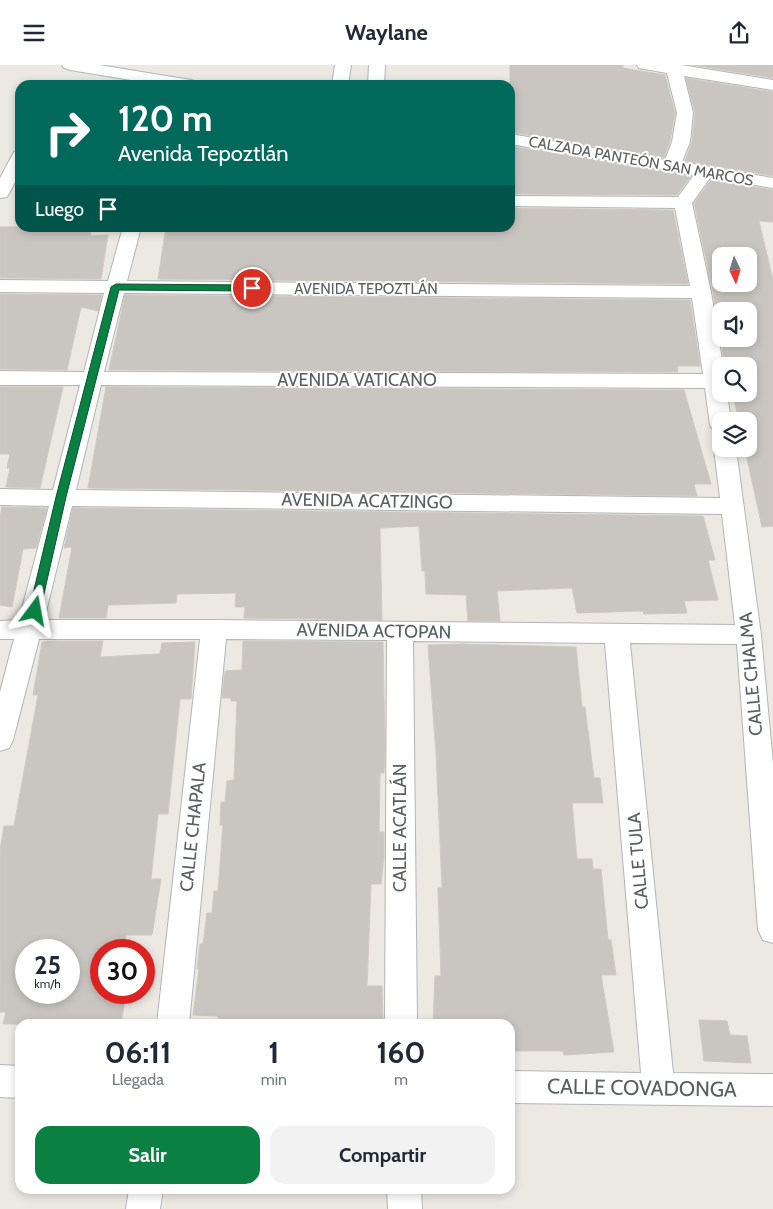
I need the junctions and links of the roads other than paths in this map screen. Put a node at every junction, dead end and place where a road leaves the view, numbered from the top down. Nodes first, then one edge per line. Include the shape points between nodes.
1 (75, 65) edge
2 (343, 65) edge
3 (377, 65) edge
4 (646, 65) edge
5 (673, 67) edge
6 (162, 80) edge
7 (341, 80) edge
8 (376, 80) edge
9 (773, 85) edge
10 (515, 140) edge
11 (15, 166) edge
12 (671, 167) junction
13 (705, 173) junction
14 (773, 183) edge
15 (1, 193) edge
16 (15, 193) edge
17 (515, 201) edge
18 (683, 203) junction
19 (131, 232) edge
20 (0, 286) edge
21 (116, 287) junction
22 (701, 292) junction
23 (712, 362) edge
24 (93, 378) junction
25 (0, 379) edge
26 (712, 381) edge
27 (726, 457) edge
28 (0, 497) edge
29 (61, 497) junction
30 (733, 506) junction
31 (214, 629) junction
32 (0, 630) edge
33 (30, 630) junction
34 (400, 632) junction
35 (617, 635) junction
36 (748, 635) junction
37 (0, 740) edge
38 (773, 930) edge
39 (174, 1019) edge
40 (401, 1019) edge
41 (0, 1081) edge
42 (15, 1081) edge
43 (515, 1087) edge
44 (658, 1088) junction
45 (773, 1090) edge
46 (145, 1194) edge
47 (404, 1194) edge
48 (142, 1209) edge
49 (405, 1209) edge

1 - 6 street
2 - 7 street
3 - 8 street
4 - 5 street
5 - 9 street
5 - 12 street via 685,113 681,142
10 - 12 street, CALZADA PANTEÓN SAN MARCOS
11 - 15 street
12 - 13 street, CALZADA PANTEÓN SAN MARCOS
13 - 14 street, CALZADA PANTEÓN SAN MARCOS
13 - 18 street
15 - 16 street
17 - 18 street
18 - 22 street
19 - 21 street
20 - 21 street, AVENIDA TEPOZTLÁN
21 - 22 street, AVENIDA TEPOZTLÁN
21 - 24 street
22 - 23 street
24 - 25 street, AVENIDA VATICANO
24 - 26 street, AVENIDA VATICANO
24 - 29 street
27 - 30 street, CALLE CHALMA
28 - 29 street, AVENIDA ACATZINGO
29 - 30 street, AVENIDA ACATZINGO
29 - 33 street
30 - 36 street, CALLE CHALMA
31 - 33 street, AVENIDA ACTOPAN
31 - 34 street, AVENIDA ACTOPAN
31 - 39 street, CALLE CHAPALA
32 - 33 street, AVENIDA ACTOPAN
33 - 37 street
34 - 35 street, AVENIDA ACTOPAN
34 - 40 street, CALLE ACATLÁN
35 - 36 street, AVENIDA ACTOPAN
35 - 44 street, CALLE TULA
36 - 38 street, CALLE CHALMA
41 - 42 street
43 - 44 street, CALLE COVADONGA
44 - 45 street, CALLE COVADONGA
46 - 48 street
47 - 49 street

